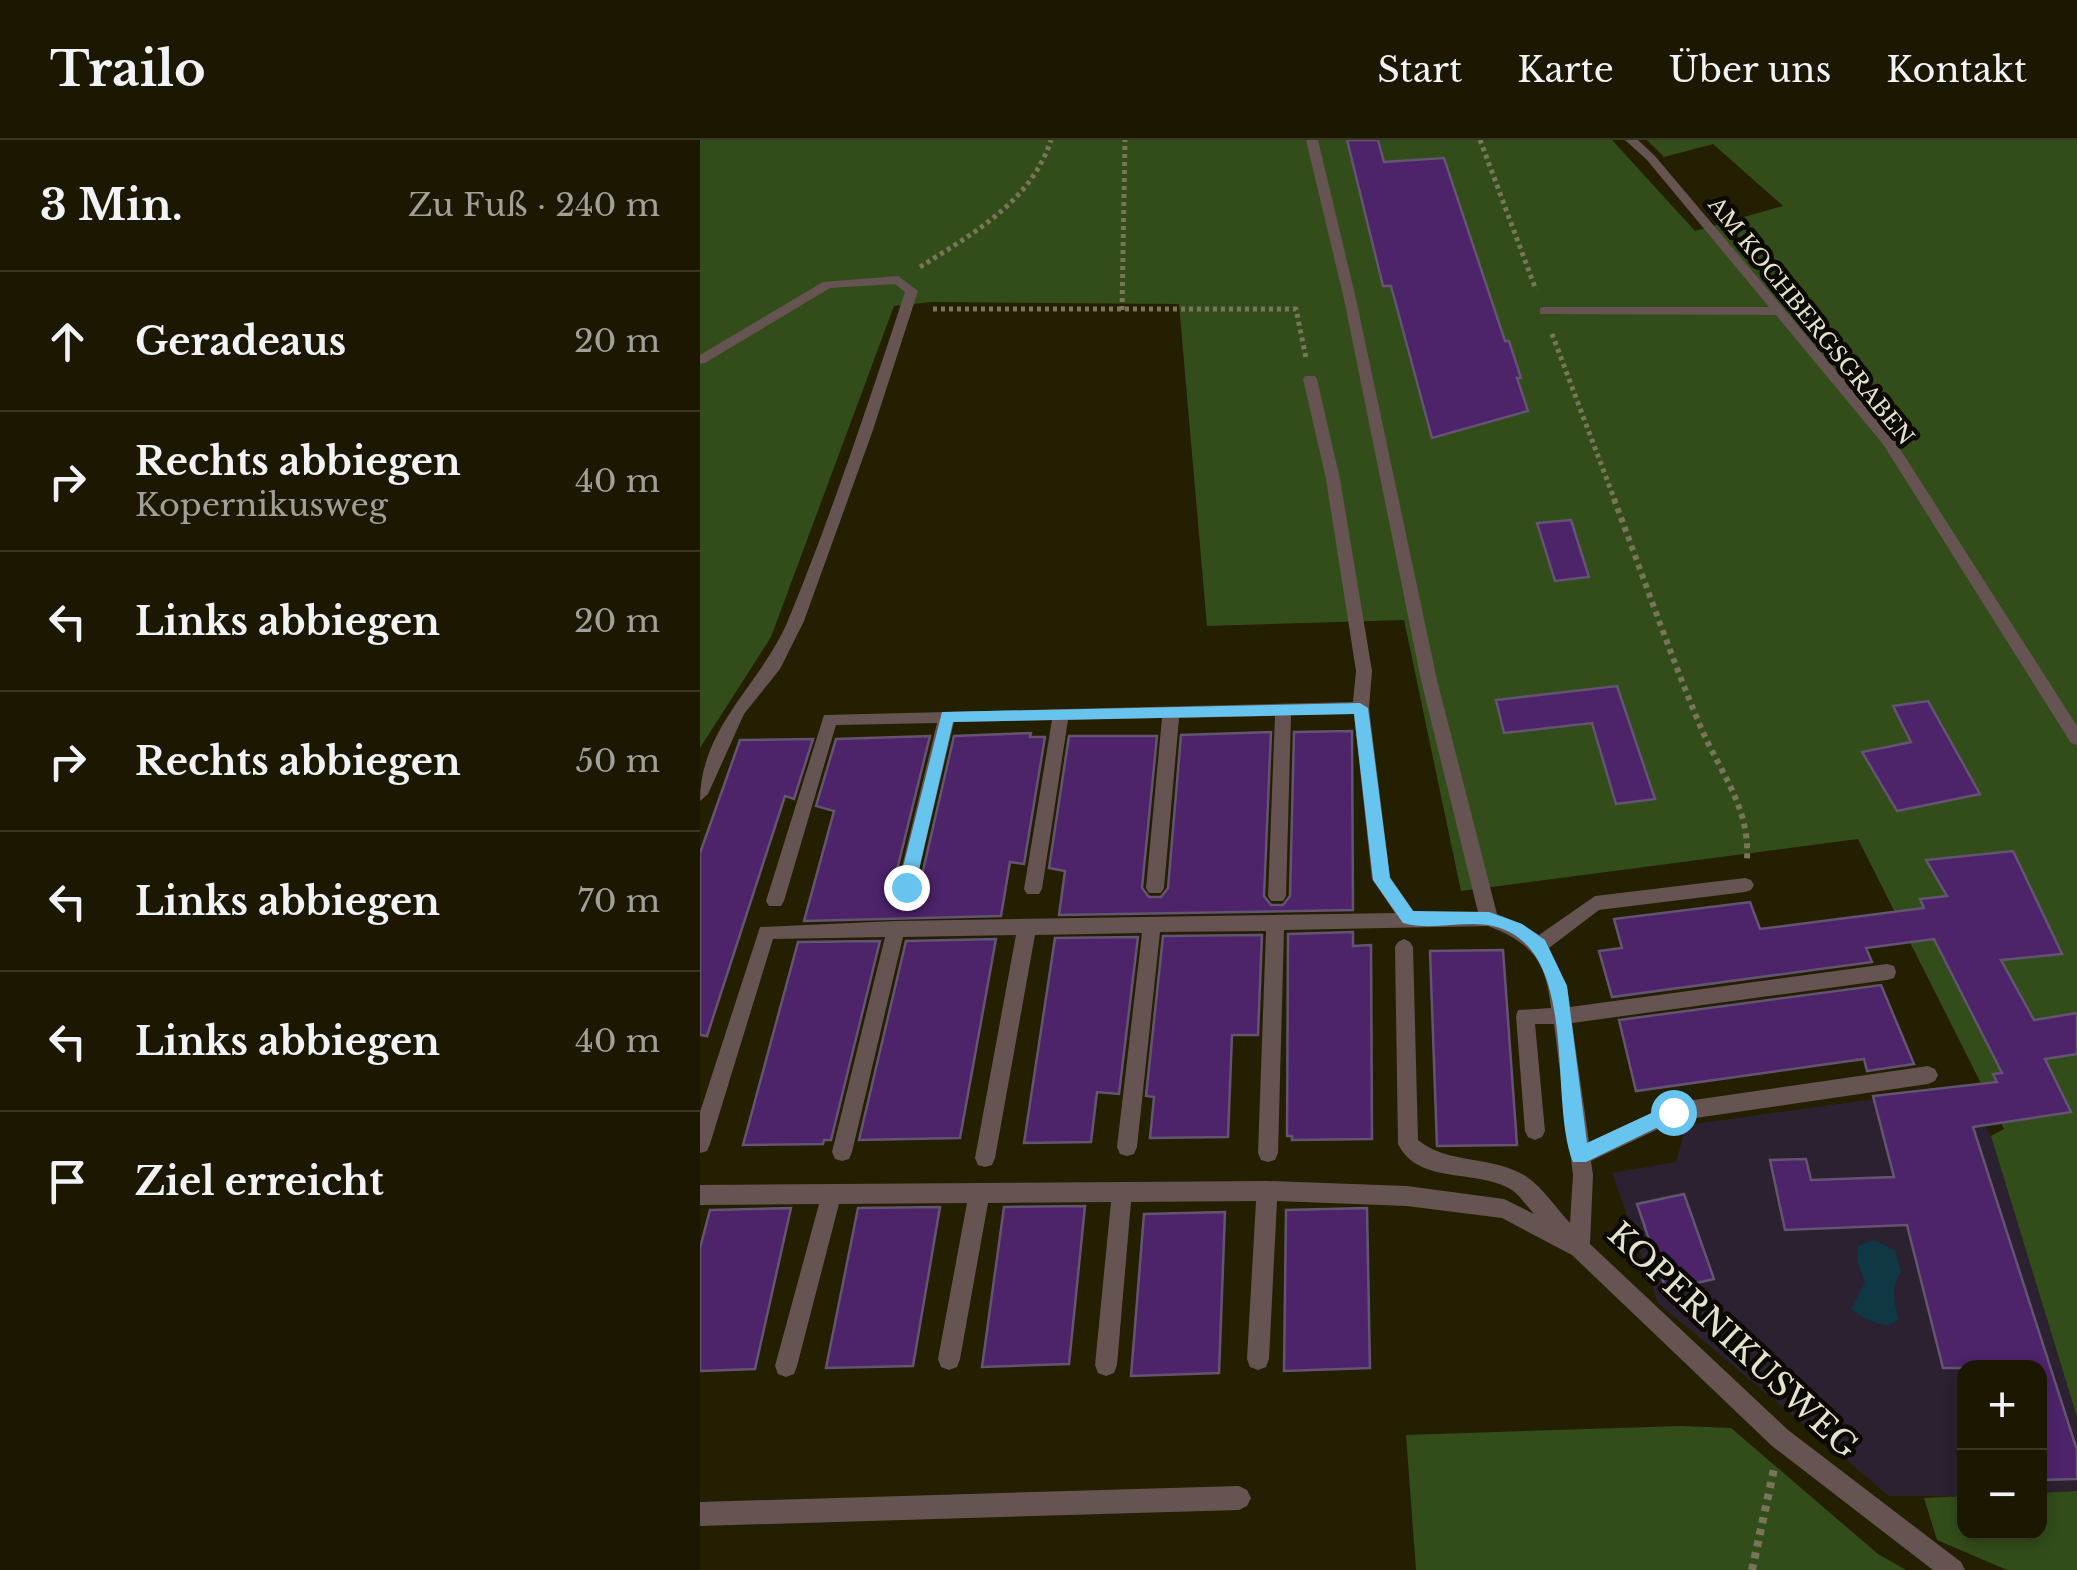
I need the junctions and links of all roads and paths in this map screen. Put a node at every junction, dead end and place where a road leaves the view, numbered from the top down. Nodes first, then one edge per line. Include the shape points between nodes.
1 (1051, 140) edge
2 (1125, 140) edge
3 (1312, 140) edge
4 (1480, 140) edge
5 (1631, 140) edge
6 (898, 280) junction
7 (906, 308) junction
8 (1122, 310) junction
9 (1544, 311) junction
10 (1780, 312) junction
11 (700, 360) edge
12 (1310, 379) joint
13 (1360, 708) junction
14 (1283, 710) junction
15 (1171, 712) junction
16 (1061, 714) junction
17 (947, 716) junction
18 (2077, 739) edge
19 (700, 794) edge
20 (1745, 885) joint
21 (906, 887) dead end
22 (1155, 888) dead end
23 (1033, 889) dead end
24 (1277, 896) dead end
25 (775, 902) dead end
26 (1409, 918) junction
27 (1489, 918) junction
28 (1275, 924) junction
29 (1152, 925) junction
30 (1027, 927) junction
31 (896, 929) junction
32 (1539, 945) junction
33 (1404, 947) dead end
34 (1887, 972) dead end
35 (1562, 1016) junction
36 (1928, 1075) dead end
37 (1535, 1131) dead end
38 (700, 1144) edge
39 (1128, 1147) dead end
40 (842, 1152) dead end
41 (1268, 1153) dead end
42 (1580, 1156) junction
43 (985, 1158) dead end
44 (1266, 1191) junction
45 (1122, 1192) junction
46 (832, 1193) junction
47 (700, 1194) edge
48 (979, 1194) junction
49 (1579, 1248) junction
50 (949, 1359) dead end
51 (1258, 1359) dead end
52 (1106, 1365) dead end
53 (786, 1366) dead end
54 (1780, 1438) junction
55 (1239, 1498) dead end
56 (700, 1514) edge
57 (1752, 1570) edge
58 (1953, 1570) edge

1 - 6 path via 1048,155 1000,217
2 - 8 path
3 - 27 lane via 1429,680
4 - 9 path
5 - 10 lane, AM KOCHBERGSGRABEN
6 - 7 lane via 912,291
6 - 11 lane via 827,284
7 - 8 path
7 - 19 lane via 796,620 774,665 736,712
8 - 12 path via 1296,309
9 - 10 lane
9 - 20 path via 1700,727 1738,796 1748,842
10 - 18 lane, AM KOCHBERGSGRABEN via 1888,441
12 - 13 lane via 1364,671
13 - 14 lane
13 - 26 lane via 1382,880
14 - 15 lane
14 - 24 lane
15 - 16 lane
15 - 22 lane
16 - 17 lane
16 - 23 lane
17 - 21 lane
17 - 25 lane via 830,718
20 - 32 lane via 1594,903
26 - 27 lane
26 - 28 lane
27 - 32 lane
28 - 29 lane
28 - 41 lane
29 - 30 lane
29 - 39 lane
30 - 31 lane
30 - 43 lane
31 - 38 lane via 766,932
31 - 40 lane
32 - 35 lane, KOPERNIKUSWEG via 1558,986
33 - 49 lane via 1408,1144 1427,1160 1520,1184
34 - 35 lane
35 - 37 lane via 1525,1016
35 - 42 lane, KOPERNIKUSWEG
36 - 42 lane via 1673,1112
42 - 49 lane, KOPERNIKUSWEG
44 - 45 lane
44 - 49 lane via 1407,1196 1504,1209
44 - 51 lane
45 - 48 lane
45 - 52 lane
46 - 47 lane
46 - 48 lane
46 - 53 lane
48 - 50 lane
49 - 54 lane, KOPERNIKUSWEG
54 - 57 path
54 - 58 lane, KOPERNIKUSWEG
55 - 56 lane

